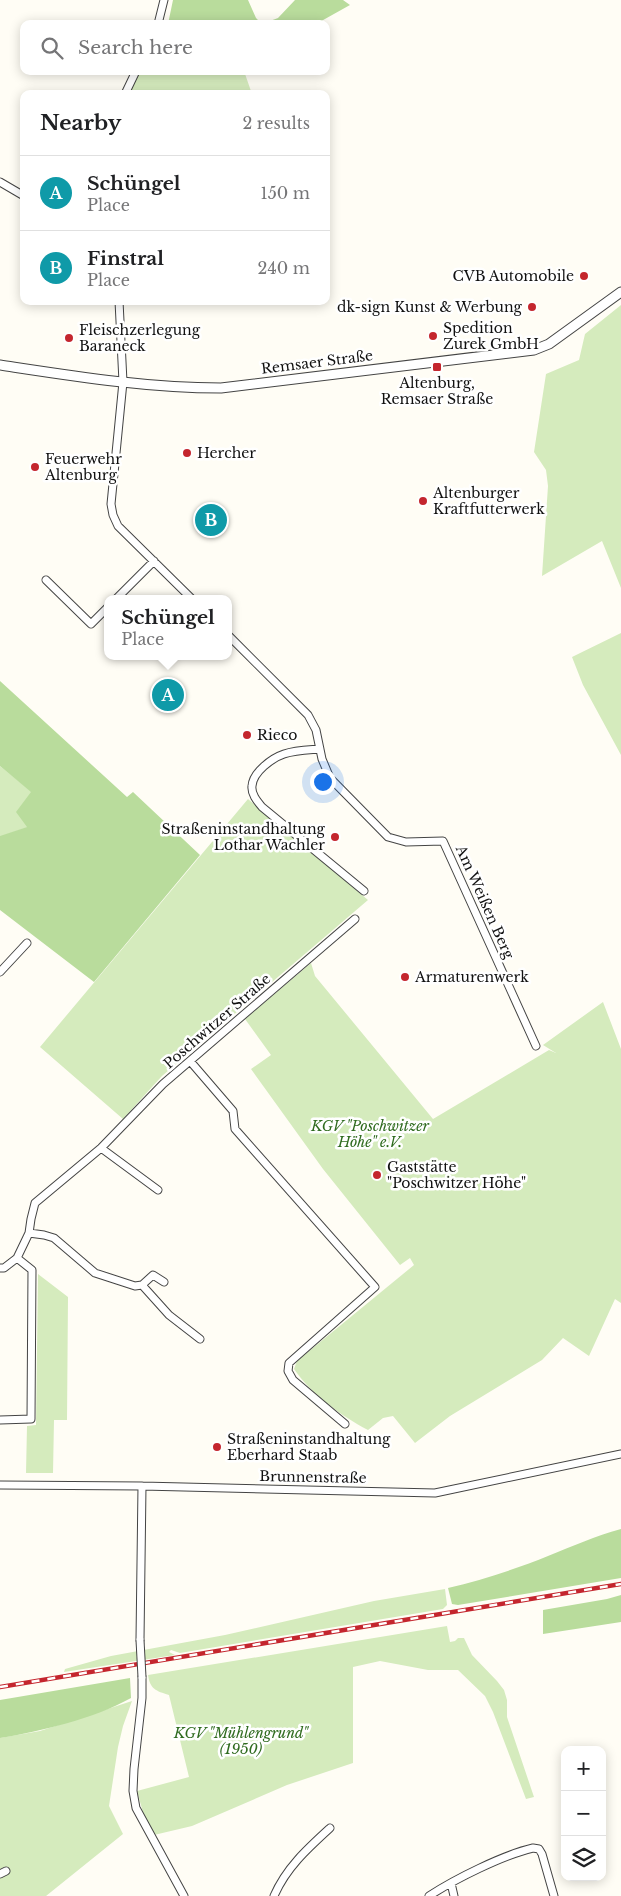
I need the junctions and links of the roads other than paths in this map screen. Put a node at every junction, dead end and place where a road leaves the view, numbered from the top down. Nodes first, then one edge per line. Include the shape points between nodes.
1 (164, 0) edge
2 (159, 20) edge
3 (134, 75) edge
4 (127, 90) edge
5 (0, 182) edge
6 (20, 194) edge
7 (621, 292) edge
8 (119, 305) edge
9 (0, 365) edge
10 (123, 382) junction
11 (154, 561) junction
12 (46, 580) dead end
13 (120, 595) edge
14 (188, 595) edge
15 (104, 611) edge
16 (232, 639) edge
17 (320, 749) junction
18 (364, 892) dead end
19 (355, 919) dead end
20 (27, 943) dead end
21 (0, 972) edge
22 (536, 1046) dead end
23 (190, 1061) junction
24 (101, 1148) junction
25 (158, 1190) dead end
26 (29, 1233) junction
27 (17, 1258) junction
28 (0, 1268) edge
29 (164, 1282) dead end
30 (142, 1285) junction
31 (200, 1338) dead end
32 (0, 1420) edge
33 (344, 1424) dead end
34 (621, 1454) edge
35 (0, 1485) edge
36 (142, 1486) junction
37 (330, 1828) dead end
38 (451, 1883) junction
39 (184, 1896) edge
40 (274, 1896) edge
41 (429, 1896) edge
42 (454, 1896) edge
43 (554, 1896) edge

1 - 2 street
3 - 4 street
5 - 6 street
7 - 10 street, Remsaer Straße via 549,344 534,350 221,388
8 - 10 street
9 - 10 street, Remsaer Straße
10 - 11 street via 111,504 113,516 118,526
11 - 13 street
11 - 14 street
12 - 15 street via 90,624
16 - 17 street, Am Weißen Berg via 308,715 316,730
17 - 18 street via 299,750 276,757 255,778 252,785 254,798
17 - 22 street, Am Weißen Berg via 330,778 388,837 406,842 443,841
19 - 23 street, Poschwitzer Straße
20 - 21 street
23 - 24 street, Poschwitzer Straße
23 - 33 street via 232,1111 235,1129 375,1287 289,1363 288,1371 293,1380
24 - 25 street
24 - 26 street, Poschwitzer Straße via 35,1203
26 - 27 street, Poschwitzer Straße
26 - 30 street via 54,1238 95,1274
27 - 28 street
27 - 32 street via 32,1270 31,1419
29 - 30 street via 154,1275
30 - 31 street via 169,1315
34 - 36 street, Brunnenstraße via 435,1492
35 - 36 street, Brunnenstraße
36 - 39 street, bridge via 142,1698 133,1791 136,1808
37 - 40 street via 286,1872
38 - 41 street
38 - 42 street
38 - 43 street via 533,1848 542,1854

